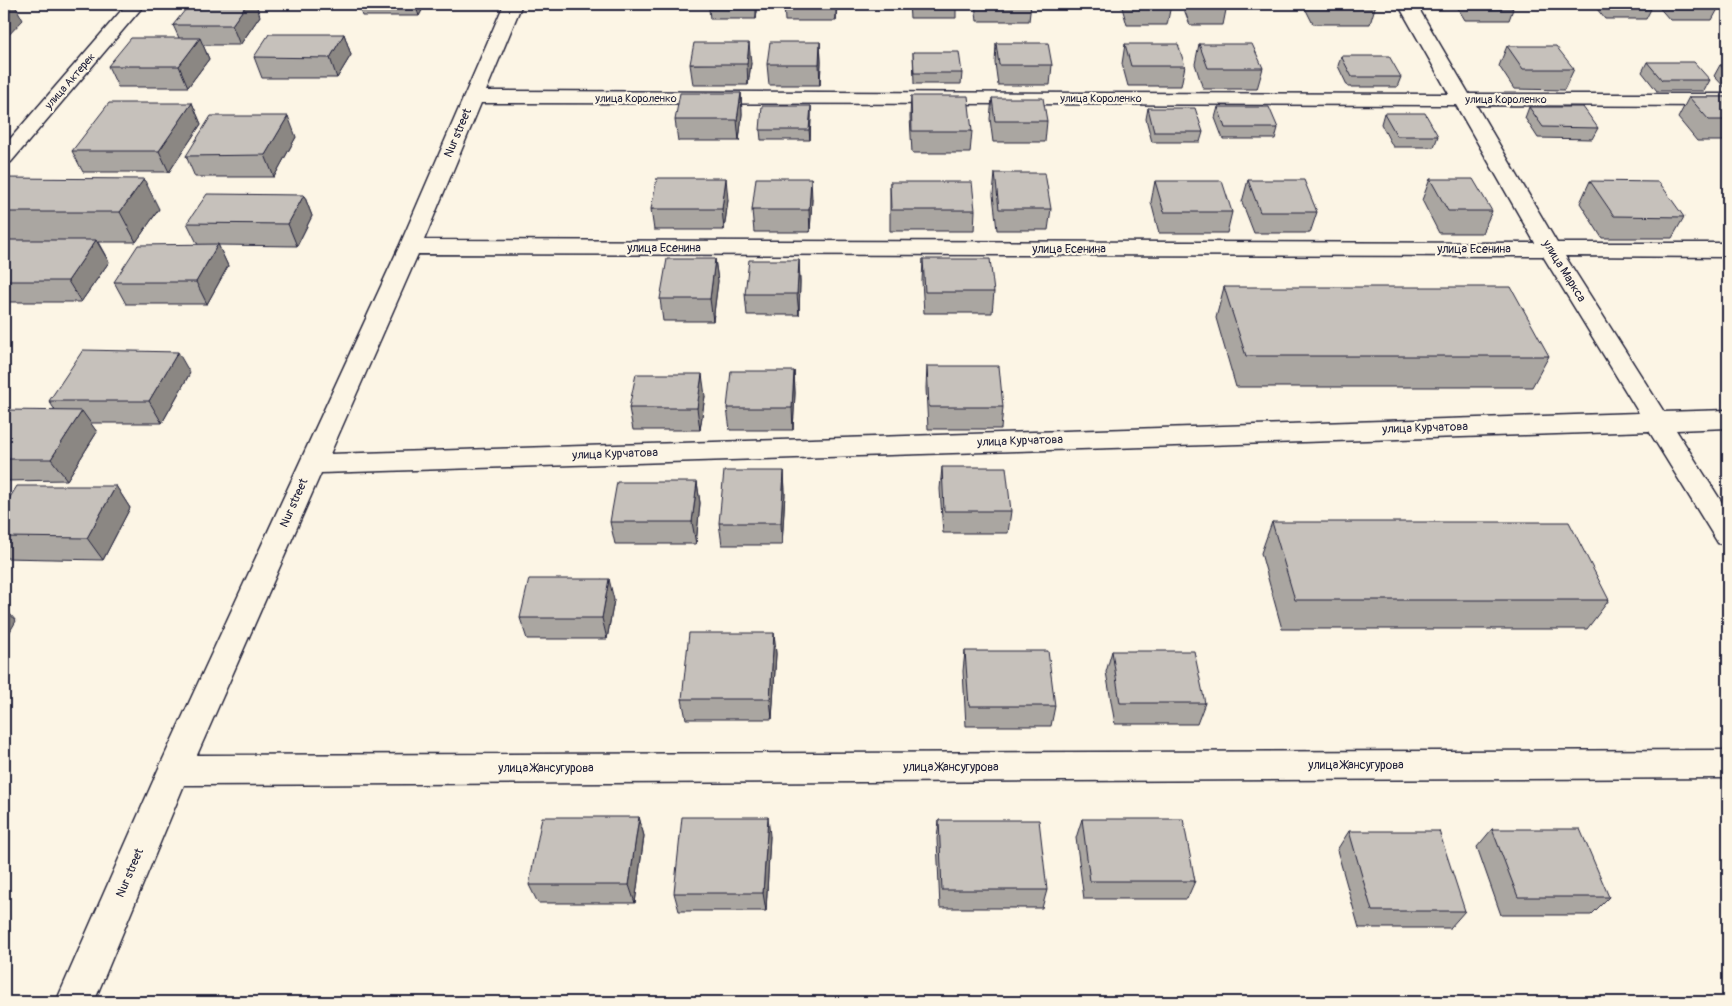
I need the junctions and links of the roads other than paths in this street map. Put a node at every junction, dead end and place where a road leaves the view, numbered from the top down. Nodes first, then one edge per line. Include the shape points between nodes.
1 (136, 4) edge
2 (513, 4) edge
3 (1407, 4) edge
4 (473, 97) junction
5 (1462, 99) junction
6 (1728, 100) edge
7 (4, 158) edge
8 (410, 247) junction
9 (1550, 250) junction
10 (1728, 250) edge
11 (1728, 419) edge
12 (1657, 420) junction
13 (312, 464) junction
14 (1728, 535) edge
15 (1728, 764) edge
16 (174, 770) junction
17 (75, 1002) edge

1 - 7 street, улица Актерек
2 - 4 street, Nur street
3 - 5 street, улица Маркса
4 - 5 street, улица Короленко
4 - 8 street, Nur street
5 - 6 street, улица Короленко
5 - 9 street, улица Маркса
8 - 9 street, улица Есенина
8 - 13 street, Nur street
9 - 10 street, улица Есенина
9 - 12 street, улица Маркса
11 - 12 street, улица Курчатова
12 - 13 street, улица Курчатова
12 - 14 street, улица Маркса
13 - 16 street, Nur street
15 - 16 street, улица Жансугурова
16 - 17 street, Nur street

